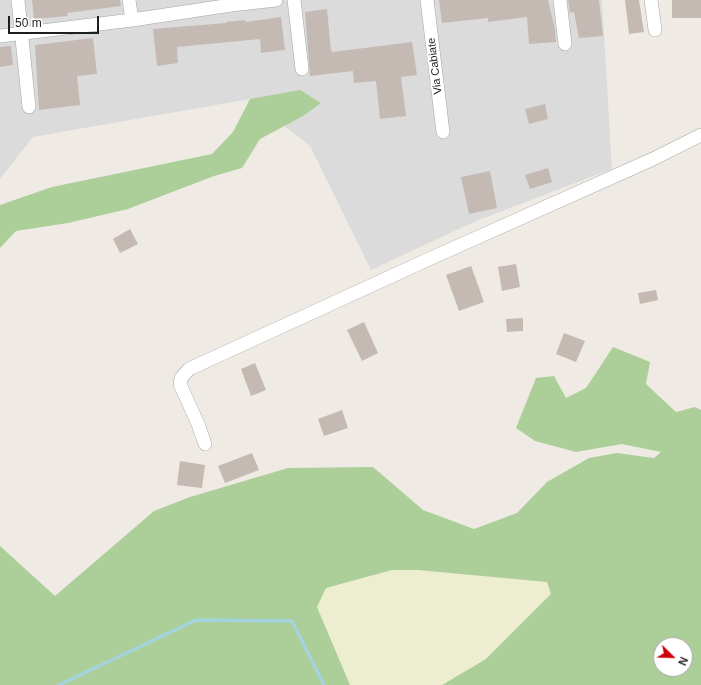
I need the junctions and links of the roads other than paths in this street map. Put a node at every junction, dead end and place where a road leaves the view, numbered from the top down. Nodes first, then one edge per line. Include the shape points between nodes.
1 (18, 0) edge
2 (129, 0) edge
3 (276, 0) edge
4 (294, 0) edge
5 (427, 0) edge
6 (560, 0) edge
7 (651, 0) edge
8 (231, 2) edge
9 (132, 20) junction
10 (655, 30) dead end
11 (22, 33) junction
12 (0, 36) edge
13 (565, 44) dead end
14 (302, 69) dead end
15 (28, 107) dead end
16 (443, 132) dead end
17 (701, 135) edge
18 (205, 444) dead end

1 - 11 street
2 - 9 street
3 - 8 street
4 - 14 street
5 - 16 street, Via Cabiate
6 - 13 street
7 - 10 street
8 - 9 street
9 - 11 street
11 - 12 street
11 - 15 street
17 - 18 street via 189,369 181,378 180,384

